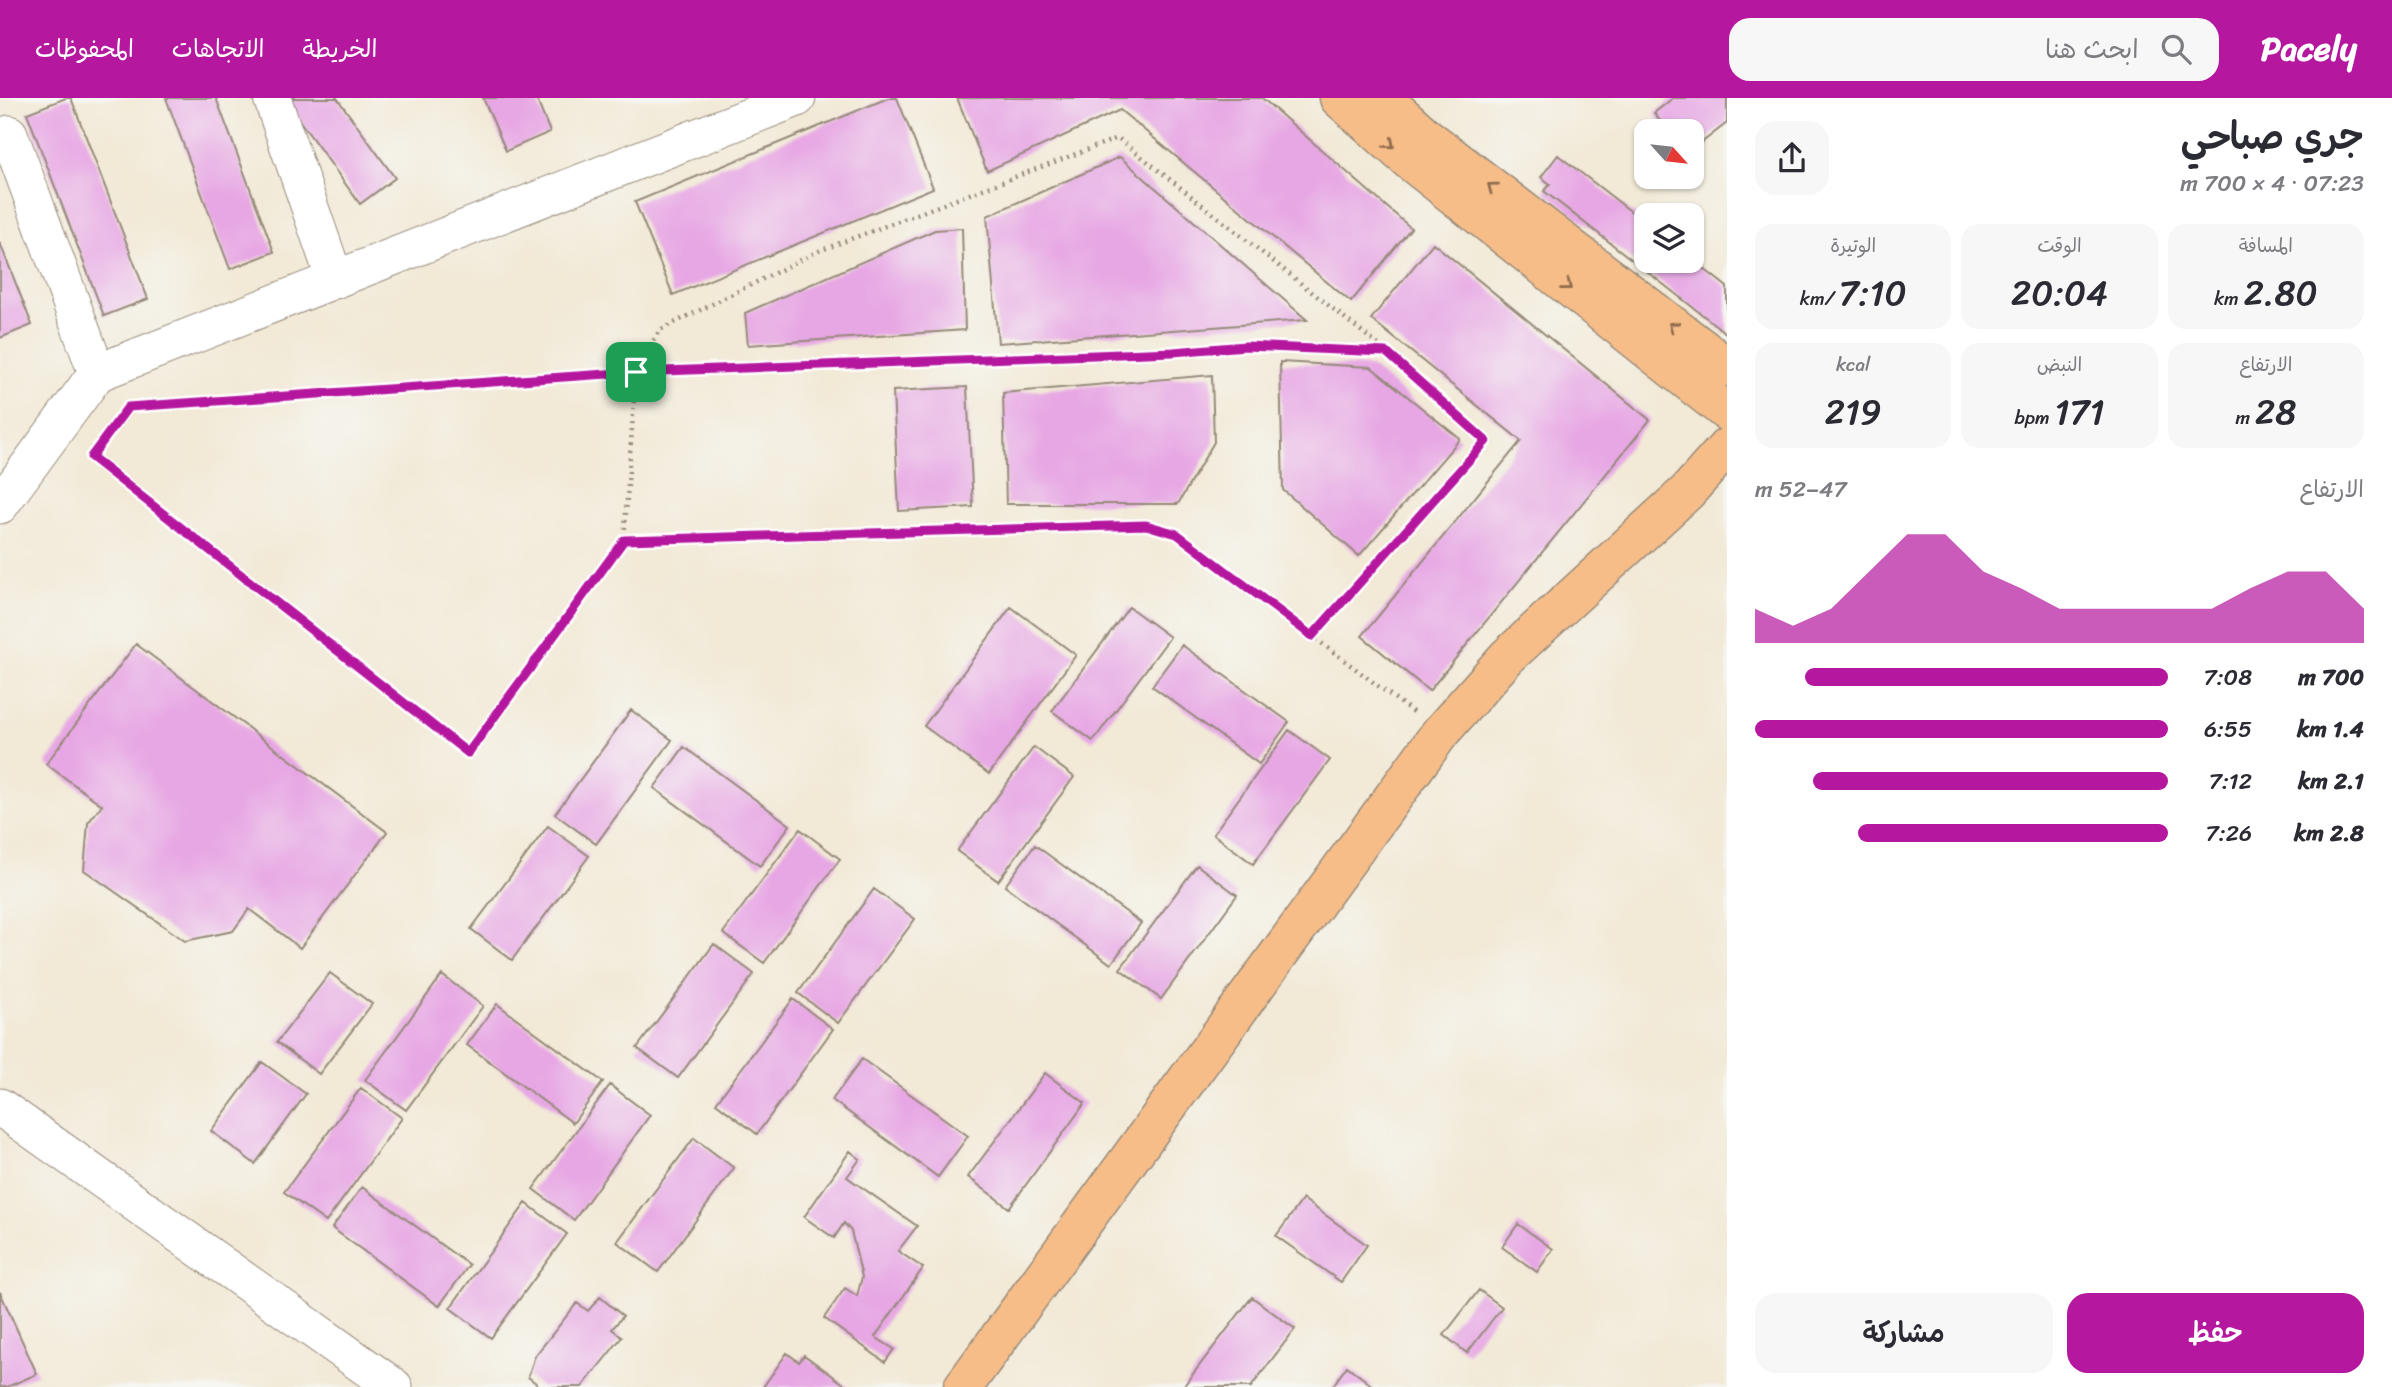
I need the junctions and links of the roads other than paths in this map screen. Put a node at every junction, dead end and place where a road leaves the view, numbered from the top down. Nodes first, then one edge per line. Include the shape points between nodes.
1 (272, 98) edge
2 (797, 98) edge
3 (1339, 98) edge
4 (1383, 98) edge
5 (0, 138) edge
6 (335, 280) junction
7 (1727, 367) edge
8 (97, 373) junction
9 (1727, 412) edge
10 (1727, 447) edge
11 (1727, 475) edge
12 (1687, 492) junction
13 (0, 505) edge
14 (0, 1107) edge
15 (394, 1387) edge
16 (963, 1387) edge

1 - 6 street
2 - 6 street
3 -> 9 main road via 1410,161
7 -> 4 main road via 1425,136
5 - 8 street via 9,134
6 - 8 street
8 - 13 street
10 - 12 main road
11 - 12 main road
12 - 16 main road via 1524,642 1440,733
14 - 15 street

